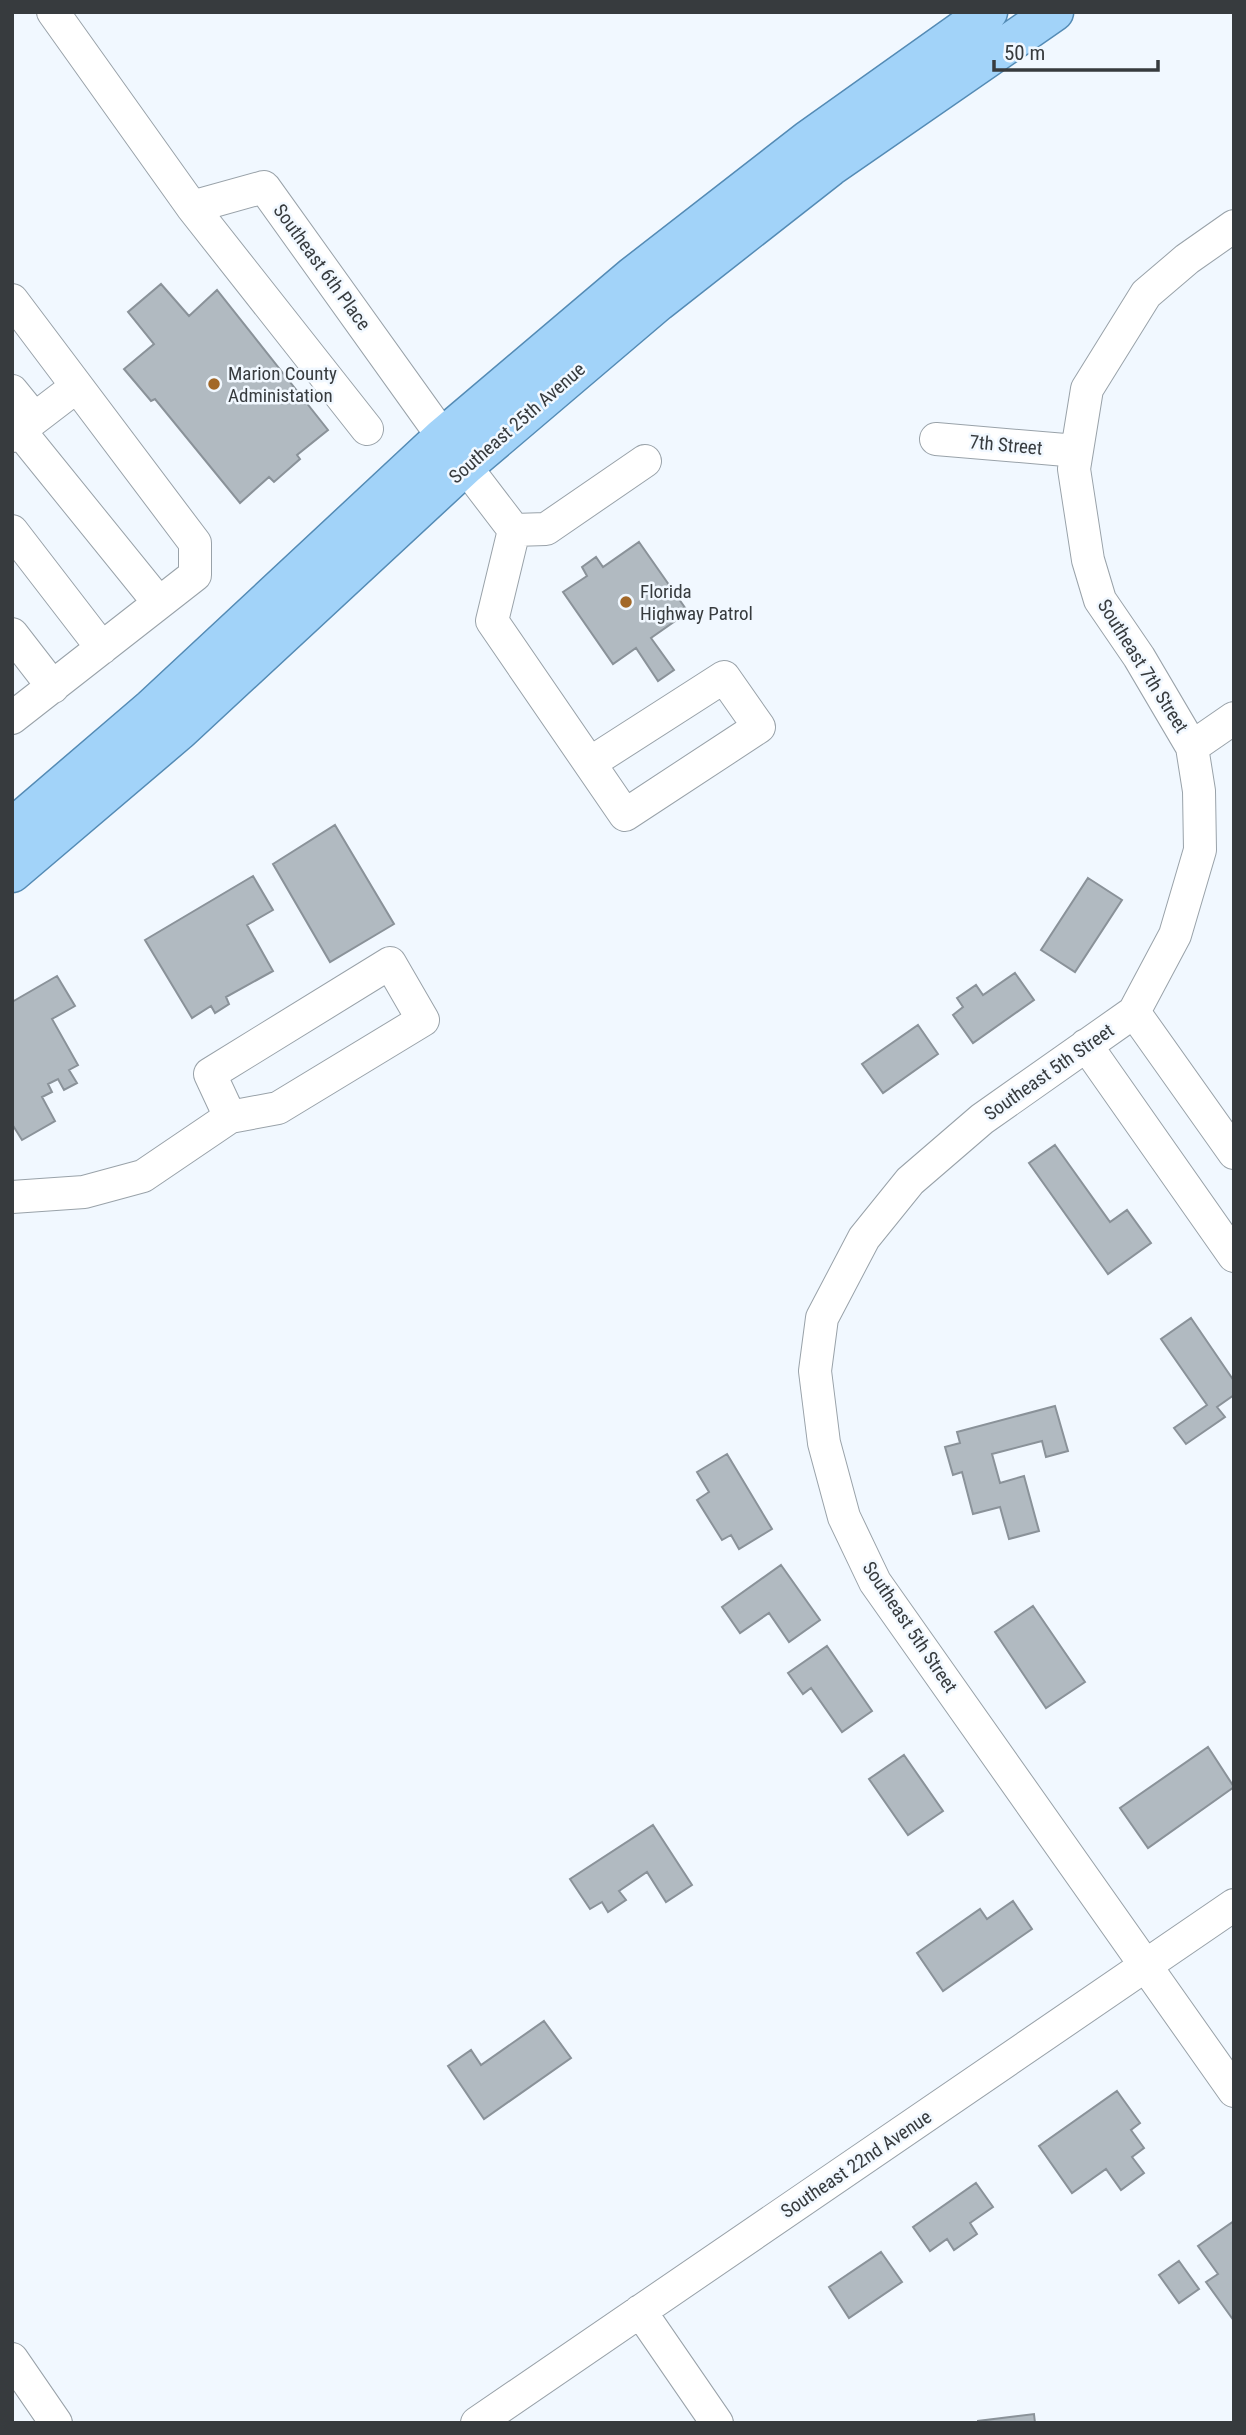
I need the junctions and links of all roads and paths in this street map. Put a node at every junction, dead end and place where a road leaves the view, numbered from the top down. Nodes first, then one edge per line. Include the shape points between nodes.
1 (53, 12) edge
2 (988, 12) edge
3 (1054, 12) edge
4 (192, 207) junction
5 (1234, 226) edge
6 (12, 300) edge
7 (76, 387) junction
8 (12, 391) edge
9 (22, 428) edge
10 (368, 429) dead end
11 (936, 439) dead end
12 (454, 452) junction
13 (1075, 460) junction
14 (645, 461) dead end
15 (514, 530) junction
16 (12, 531) edge
17 (159, 603) junction
18 (12, 634) edge
19 (102, 648) junction
20 (53, 687) junction
21 (1234, 718) edge
22 (12, 719) edge
23 (1192, 747) junction
24 (590, 763) junction
25 (12, 828) edge
26 (12, 873) edge
27 (1134, 1012) junction
28 (1086, 1045) junction
29 (230, 1117) junction
30 (1234, 1153) edge
31 (12, 1197) edge
32 (1234, 1256) edge
33 (1234, 1905) edge
34 (1148, 1966) junction
35 (1234, 2091) edge
36 (640, 2311) junction
37 (12, 2359) edge
38 (56, 2423) edge
39 (477, 2423) edge
40 (717, 2423) edge

1 - 4 street
2 - 12 main road, Southeast 25th Avenue via 808,139 688,233
3 - 12 main road, Southeast 25th Avenue via 830,167 658,302
4 - 10 street
4 - 12 street, Southeast 6th Place via 264,187
5 - 13 street, Southeast 7th Street via 1146,294 1087,389
6 - 7 street
7 - 9 street
7 - 17 street via 195,543 195,575
8 - 9 street
9 - 17 street
11 - 13 street, 7th Street
12 - 15 street
12 - 25 main road, Southeast 25th Avenue
12 - 26 main road, Southeast 25th Avenue via 179,731
13 - 23 street, Southeast 7th Street via 1088,560 1100,600
14 - 15 street via 546,529
15 - 24 street via 492,621
16 - 19 street
17 - 19 street
18 - 20 street
19 - 20 street
20 - 22 street
21 - 23 street
23 - 27 street, Southeast 7th Street via 1199,791 1200,850 1175,935
24 - 24 street via 625,815 759,727 724,677
27 - 28 street, Southeast 5th Street
27 - 30 street
28 - 32 street
28 - 34 street, Southeast 5th Street via 982,1119 910,1181 864,1238 822,1318 815,1371 824,1443 844,1517 875,1582
29 - 29 street via 278,1108 423,1020 390,963 210,1074
29 - 31 street via 143,1176 83,1192
33 - 34 street, Southeast 22nd Avenue
34 - 35 street, Southeast 5th Street
34 - 36 street, Southeast 22nd Avenue
36 - 39 street, Southeast 22nd Avenue
36 - 40 street
37 - 38 street

